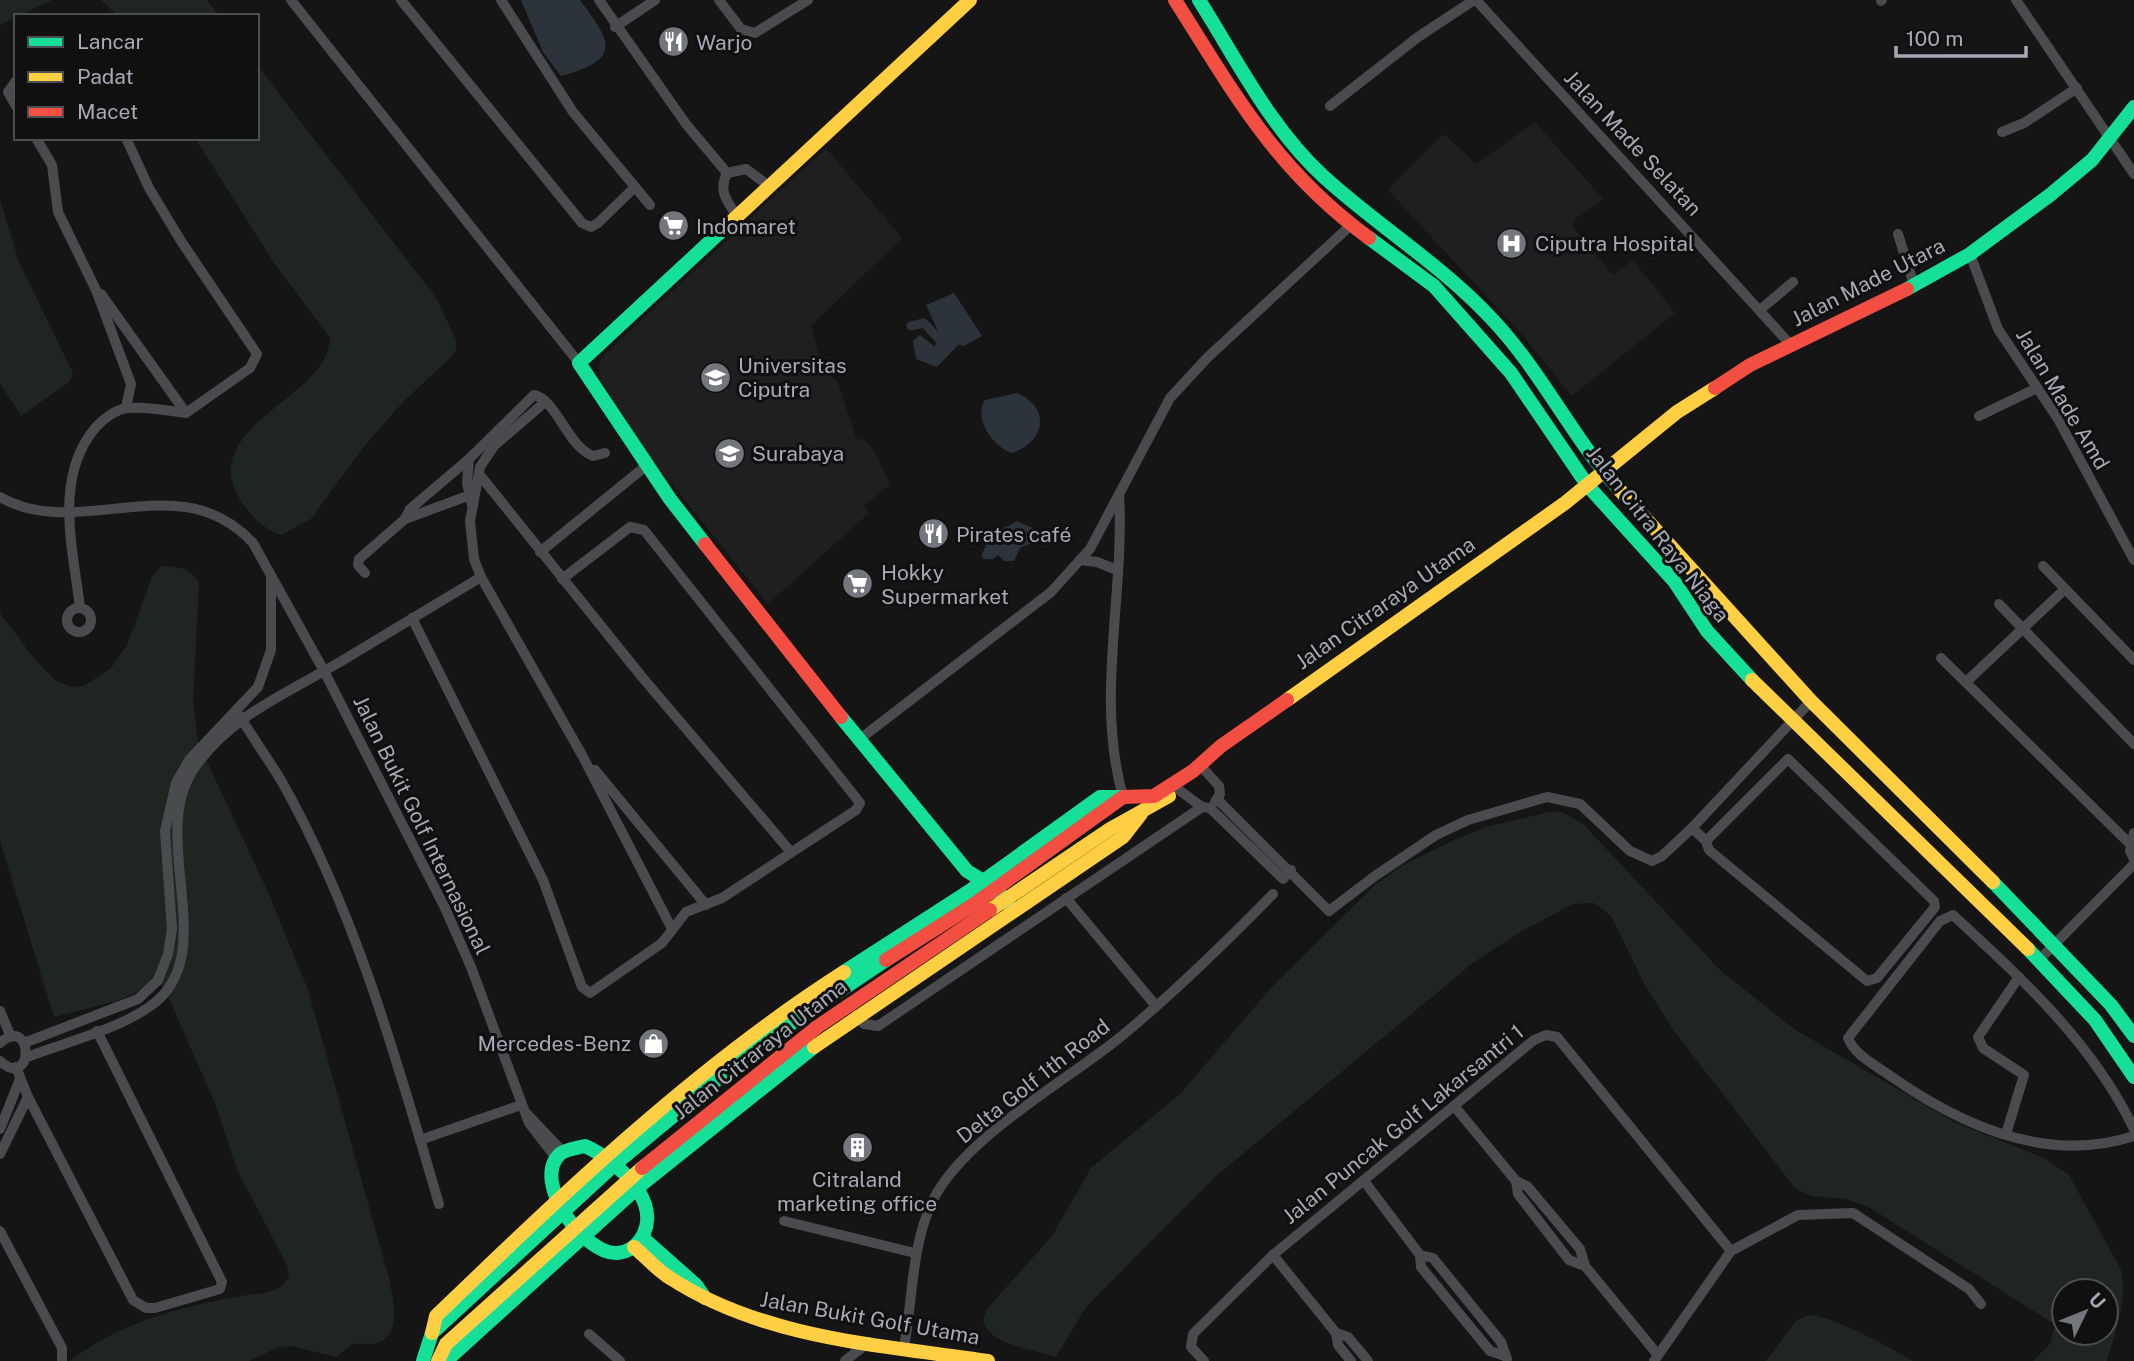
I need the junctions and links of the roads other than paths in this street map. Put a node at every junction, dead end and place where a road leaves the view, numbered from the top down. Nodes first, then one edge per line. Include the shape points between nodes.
1 (291, 0) edge
2 (401, 0) edge
3 (500, 0) edge
4 (599, 0) edge
5 (655, 0) edge
6 (719, 0) edge
7 (808, 0) edge
8 (970, 0) edge
9 (1175, 0) edge
10 (1199, 0) edge
11 (1475, 0) edge
12 (2016, 0) edge
13 (615, 27) junction
14 (14, 84) edge
15 (2077, 88) junction
16 (14, 102) edge
17 (1330, 106) dead end
18 (2134, 107) edge
19 (2002, 132) dead end
20 (2110, 139) junction
21 (37, 140) edge
22 (127, 140) edge
23 (727, 173) junction
24 (2134, 174) edge
25 (769, 186) junction
26 (635, 187) junction
27 (650, 205) dead end
28 (1366, 212) junction
29 (737, 216) junction
30 (1352, 225) junction
31 (1898, 234) dead end
32 (1970, 254) junction
33 (1793, 282) dead end
34 (1914, 285) junction
35 (96, 290) junction
36 (1760, 309) junction
37 (1790, 344) junction
38 (579, 363) junction
39 (2035, 388) junction
40 (545, 402) junction
41 (126, 408) junction
42 (187, 413) junction
43 (1979, 416) dead end
44 (605, 453) dead end
45 (470, 459) junction
46 (646, 466) junction
47 (1603, 472) junction
48 (479, 474) junction
49 (1588, 486) junction
50 (1119, 494) junction
51 (0, 497) edge
52 (472, 498) junction
53 (70, 511) junction
54 (405, 519) junction
55 (540, 552) junction
56 (1080, 560) junction
57 (2134, 560) edge
58 (2043, 566) dead end
59 (1117, 570) junction
60 (365, 573) dead end
61 (271, 575) junction
62 (481, 577) junction
63 (562, 579) junction
64 (2065, 589) junction
65 (1999, 604) dead end
66 (80, 608) dead end
67 (412, 618) junction
68 (2024, 629) junction
69 (1941, 658) dead end
70 (2134, 660) edge
71 (324, 671) junction
72 (1966, 682) junction
73 (1811, 701) junction
74 (239, 715) junction
75 (1794, 720) junction
76 (860, 739) junction
77 (2134, 744) edge
78 (582, 755) junction
79 (1197, 768) junction
80 (1179, 790) junction
81 (1123, 797) junction
82 (1217, 799) junction
83 (1206, 808) junction
84 (1692, 828) junction
85 (2134, 833) edge
86 (1706, 841) junction
87 (2130, 844) junction
88 (790, 851) junction
89 (2134, 859) edge
90 (2134, 864) edge
91 (1291, 870) junction
92 (967, 871) junction
93 (990, 884) junction
94 (1273, 894) dead end
95 (970, 898) junction
96 (1066, 898) junction
97 (706, 905) junction
98 (1010, 905) junction
99 (984, 923) junction
100 (672, 929) junction
101 (2055, 944) junction
102 (2039, 960) junction
103 (2020, 977) junction
104 (1156, 1006) junction
105 (0, 1011) edge
106 (856, 1015) junction
107 (0, 1027) edge
108 (97, 1031) junction
109 (2134, 1036) edge
110 (6, 1039) edge
111 (24, 1043) junction
112 (26, 1057) junction
113 (0, 1061) edge
114 (16, 1067) junction
115 (2134, 1077) edge
116 (20, 1079) junction
117 (28, 1097) junction
118 (1455, 1107) junction
119 (524, 1109) junction
120 (0, 1129) edge
121 (2134, 1129) edge
122 (2006, 1134) junction
123 (2134, 1136) edge
124 (420, 1140) junction
125 (0, 1154) edge
126 (559, 1155) junction
127 (611, 1161) junction
128 (1364, 1181) junction
129 (632, 1185) junction
130 (439, 1204) dead end
131 (560, 1206) junction
132 (784, 1221) dead end
133 (580, 1230) junction
134 (0, 1231) edge
135 (644, 1248) junction
136 (1731, 1251) junction
137 (915, 1253) junction
138 (1273, 1255) junction
139 (528, 1278) junction
140 (1981, 1304) dead end
141 (1336, 1333) junction
142 (589, 1334) dead end
143 (830, 1336) junction
144 (869, 1342) junction
145 (904, 1347) junction
146 (1656, 1358) edge
147 (1507, 1359) edge
148 (62, 1361) edge
149 (423, 1361) edge
150 (438, 1361) edge
151 (446, 1361) edge
152 (620, 1361) edge
153 (844, 1361) edge
154 (988, 1361) edge
155 (1204, 1361) edge
156 (1351, 1361) edge
157 (1368, 1361) edge

1 - 38 street
2 - 26 street via 582,223 598,223
3 - 26 street via 573,112
4 - 13 street
5 - 13 street
6 - 7 street via 741,29 755,33
8 - 25 street
9 - 30 street, Jalan Citra Raya Niaga via 1282,161
10 - 28 street, Jalan Citra Raya Niaga via 1297,149
11 - 17 street via 1418,37
11 - 36 street, Jalan Made Selatan
12 - 15 street
13 - 23 street
14 - 16 street via 8,92
15 - 19 street
15 - 20 street
18 - 20 street, Jalan Made Utara
20 - 24 street
20 - 32 street, Jalan Made Utara via 2050,195
21 - 35 street via 52,165 58,212
22 - 42 street via 181,241 257,354 250,368
23 - 25 street via 746,169
23 - 29 street via 723,194
25 - 29 street
26 - 27 street
28 - 30 street
28 - 47 street, Jalan Citra Raya Niaga via 1446,273 1491,318 1528,361
29 - 38 street
30 - 49 street, Jalan Citra Raya Niaga via 1434,286 1511,373
30 - 50 street via 1208,357 1170,398
31 - 34 street
32 - 34 street, Jalan Made Utara
32 - 39 street, Jalan Made Amd via 1998,329
33 - 36 street
34 - 37 street, Jalan Made Utara
35 - 41 street via 131,384
35 - 42 street
36 - 37 street, Jalan Made Selatan
37 - 47 street, Jalan Made Utara via 1677,412
38 - 46 street
39 - 43 street
39 - 57 street, Jalan Made Amd via 2058,419
40 - 44 street via 583,450 593,456
40 - 45 street via 534,395
40 - 48 street via 494,446
41 - 42 street
41 - 53 street via 99,424 84,442 74,462
45 - 52 street
45 - 54 street via 410,509
46 - 55 street
46 - 76 street
47 - 49 street, Jalan Citraraya Utama
47 - 73 street, Jalan Citra Raya Niaga
48 - 52 street
48 - 55 street
49 - 75 street, Jalan Citra Raya Niaga via 1674,581 1725,651
49 - 79 street, Jalan Citraraya Utama via 1221,746
50 - 56 street
50 - 59 street
51 - 53 street, Jalan Bukit Golf Internasional via 33,512
52 - 54 street
52 - 62 street via 471,540
53 - 61 street, Jalan Bukit Golf Internasional via 143,504 200,509 242,531
53 - 66 street
54 - 60 street via 359,559
55 - 63 street
56 - 59 street
56 - 76 street via 1051,592
58 - 64 street
59 - 81 street via 1109,710 1113,761
61 - 71 street, Jalan Bukit Golf Internasional
61 - 74 street via 269,660
62 - 67 street
62 - 78 street
63 - 88 street
63 - 88 street via 630,527 637,526 649,535 859,800 856,810
64 - 68 street
64 - 70 street
65 - 68 street
67 - 71 street
67 - 100 street via 542,880 584,990 593,992 662,943
68 - 72 street
68 - 77 street
69 - 72 street
71 - 74 street
71 - 119 street, Jalan Bukit Golf Internasional via 445,908
72 - 87 street
73 - 75 street
73 - 101 street, Jalan Citra Raya Niaga
74 - 108 street via 194,768 180,800 175,832 184,918 181,959 174,978 151,1006
74 - 111 street via 189,760 176,783 165,831 172,929 158,980 138,999
74 - 124 street via 282,783 354,939
75 - 84 street
75 - 102 street, Jalan Citra Raya Niaga
76 - 92 street
78 - 97 street
78 - 100 street
79 - 80 street, Jalan Citraraya Utama
79 - 81 street, Jalan Citraraya Utama via 1154,796
79 - 82 street via 1219,786
80 - 83 street
80 - 98 street, Jalan Citraraya Utama via 1110,829
81 - 93 street, Jalan Citraraya Utama
82 - 83 street
82 - 91 street
83 - 91 street via 1283,879
83 - 96 street
84 - 86 street
84 - 91 street via 1662,856 1644,860 1580,804 1547,797 1468,820 1436,835 1329,911
85 - 87 street
86 - 86 street via 1788,759 1878,843 1935,907 1877,978 1867,981 1709,850
87 - 89 street
88 - 97 street
90 - 101 street
92 - 93 street
92 - 95 street
93 - 95 street, Jalan Citraraya Utama
93 - 98 street
94 - 104 street, Delta Golf 1th Road
95 - 99 street
95 - 127 street, Jalan Citraraya Utama via 786,1025
96 - 104 street
96 - 106 street via 878,1026 864,1024
97 - 100 street via 687,912
98 - 99 street, Jalan Citraraya Utama
99 - 106 street, Jalan Citraraya Utama
99 - 129 street, Jalan Citraraya Utama via 817,1027
101 - 102 street
101 - 109 street, Jalan Citra Raya Niaga
102 - 115 street, Jalan Citra Raya Niaga via 2095,1020
103 - 121 street via 2077,1038
103 - 122 street via 1978,1037 1983,1048 2024,1075
103 - 122 street via 1953,915 1947,916 1848,1038 1855,1050 1912,1090 1976,1125
104 - 137 street, Delta Golf 1th Road via 962,1161 933,1201
105 - 110 street
106 - 129 street, Jalan Citraraya Utama
107 - 110 street
108 - 112 street
108 - 117 street via 222,1282 220,1289 155,1308 133,1300
110 - 111 street
111 - 112 street
112 - 114 street
113 - 114 street
114 - 116 street
116 - 117 street
116 - 120 street
117 - 125 street
118 - 128 street, Jalan Puncak Golf Lakarsantri 1
118 - 136 street, Jalan Puncak Golf Lakarsantri 1 via 1534,1040 1557,1037
118 - 146 street via 1580,1249 1585,1266
119 - 124 street
119 - 126 street, Jalan Bukit Golf Internasional via 532,1128
122 - 123 street via 2060,1147
124 - 130 street
126 - 127 street via 585,1146
126 - 131 street via 548,1179
127 - 129 street
127 - 131 street, Jalan Citraraya Utama
128 - 138 street, Jalan Puncak Golf Lakarsantri 1
128 - 147 street via 1420,1255 1433,1258 1501,1342
129 - 133 street, Jalan Citraraya Utama
129 - 135 street via 649,1213
131 - 133 street
131 - 149 street, Jalan Citraraya Utama via 432,1333
132 - 137 street
133 - 135 street via 601,1250 612,1253
133 - 139 street, Jalan Citraraya Utama
134 - 148 street via 62,1348
135 - 143 street, Jalan Bukit Golf Utama via 696,1285 705,1298 743,1316
136 - 140 street via 1798,1215 1853,1213 1969,1289
136 - 146 street
137 - 145 street, Delta Golf 1th Road
138 - 141 street
138 - 155 street, Jalan Puncak Golf Lakarsantri 1 via 1193,1334 1191,1347
139 - 150 street, Jalan Citraraya Utama via 446,1344
139 - 151 street, Jalan Citraraya Utama
141 - 156 street via 1338,1345
141 - 157 street via 1348,1337
142 - 152 street
143 - 144 street, Jalan Bukit Golf Utama
143 - 153 street via 842,1347
144 - 145 street, Jalan Bukit Golf Utama
144 - 153 street
145 - 154 street, Jalan Bukit Golf Utama

